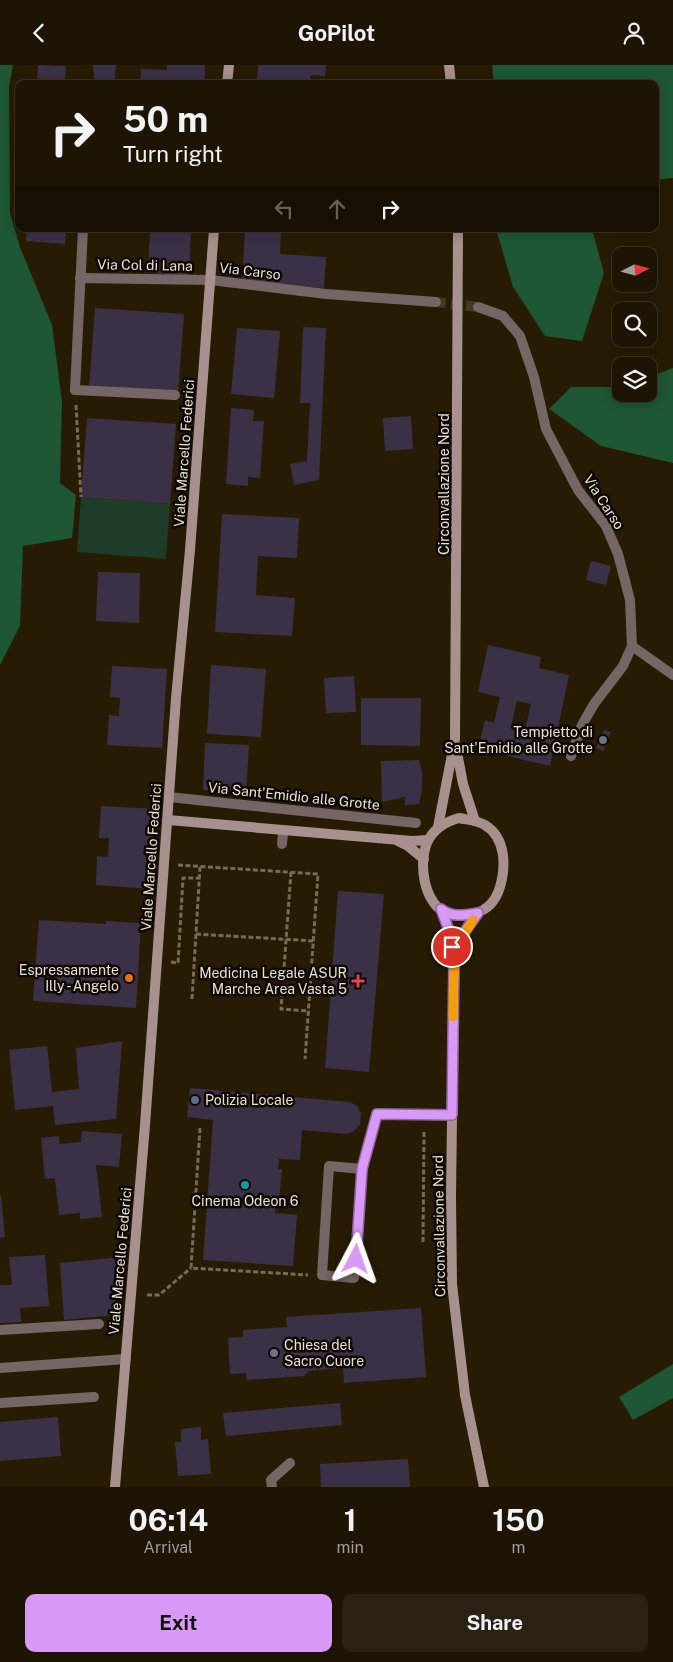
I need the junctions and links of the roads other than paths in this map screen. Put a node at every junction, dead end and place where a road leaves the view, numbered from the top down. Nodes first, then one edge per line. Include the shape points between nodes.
1 (229, 65) edge
2 (449, 65) edge
3 (227, 80) edge
4 (451, 80) edge
5 (83, 232) edge
6 (214, 232) edge
7 (458, 232) edge
8 (80, 278) junction
9 (210, 280) junction
10 (436, 302) tunnel mouth
11 (478, 307) tunnel mouth
12 (175, 395) dead end
13 (632, 646) junction
14 (673, 675) edge
15 (454, 739) junction
16 (571, 756) dead end
17 (169, 797) junction
18 (168, 820) junction
19 (475, 821) junction
20 (416, 823) dead end
21 (438, 827) junction
22 (393, 839) junction
23 (428, 840) junction
24 (424, 859) junction
25 (441, 909) junction
26 (478, 913) junction
27 (454, 961) junction
28 (452, 1115) junction
29 (362, 1169) junction
30 (99, 1324) dead end
31 (0, 1330) edge
32 (126, 1359) junction
33 (0, 1368) edge
34 (94, 1397) dead end
35 (0, 1403) edge
36 (290, 1463) dead end
37 (115, 1487) edge
38 (272, 1487) edge
39 (484, 1487) edge

1 - 3 main road
2 - 4 main road
5 - 8 street, Via Col di Lana
6 - 9 main road, Viale Marcello Federici
7 - 15 main road, Circonvallazione Nord
8 - 9 street, Via Col di Lana
8 - 12 street, Via Col di Lana via 75,390
9 - 10 street, Via Carso via 326,294
9 - 17 main road, Viale Marcello Federici
11 - 13 street, Via Carso via 503,317 520,336 546,429 578,490 606,526 618,554 630,600
13 - 14 street
13 - 16 street, Via Carso via 623,665 582,725
15 - 19 main road, Circonvallazione Nord
15 - 21 main road, Circonvallazione Nord
17 - 18 main road, Viale Marcello Federici
17 - 20 street, Via Sant'Emidio alle Grotte
18 - 22 main road via 256,827 286,836
18 - 32 main road, Viale Marcello Federici
19 - 21 main road via 459,818
19 - 26 main road, Circonvallazione Nord via 492,831 504,860 493,903
21 - 23 main road, Circonvallazione Nord
22 - 23 main road
22 - 24 main road
23 - 24 main road, Circonvallazione Nord
24 - 25 main road, Circonvallazione Nord via 426,887
25 - 26 main road via 447,914
25 - 27 main road, Circonvallazione Nord via 450,933
26 - 27 main road, Circonvallazione Nord via 463,934
27 - 28 main road, Circonvallazione Nord
28 - 29 street via 377,1114
28 - 39 main road, Circonvallazione Nord via 452,1284 465,1395
29 - 29 street via 354,1278 322,1275 330,1166
30 - 31 street
32 - 33 street
32 - 37 main road, Viale Marcello Federici
34 - 35 street
36 - 38 street via 271,1480

